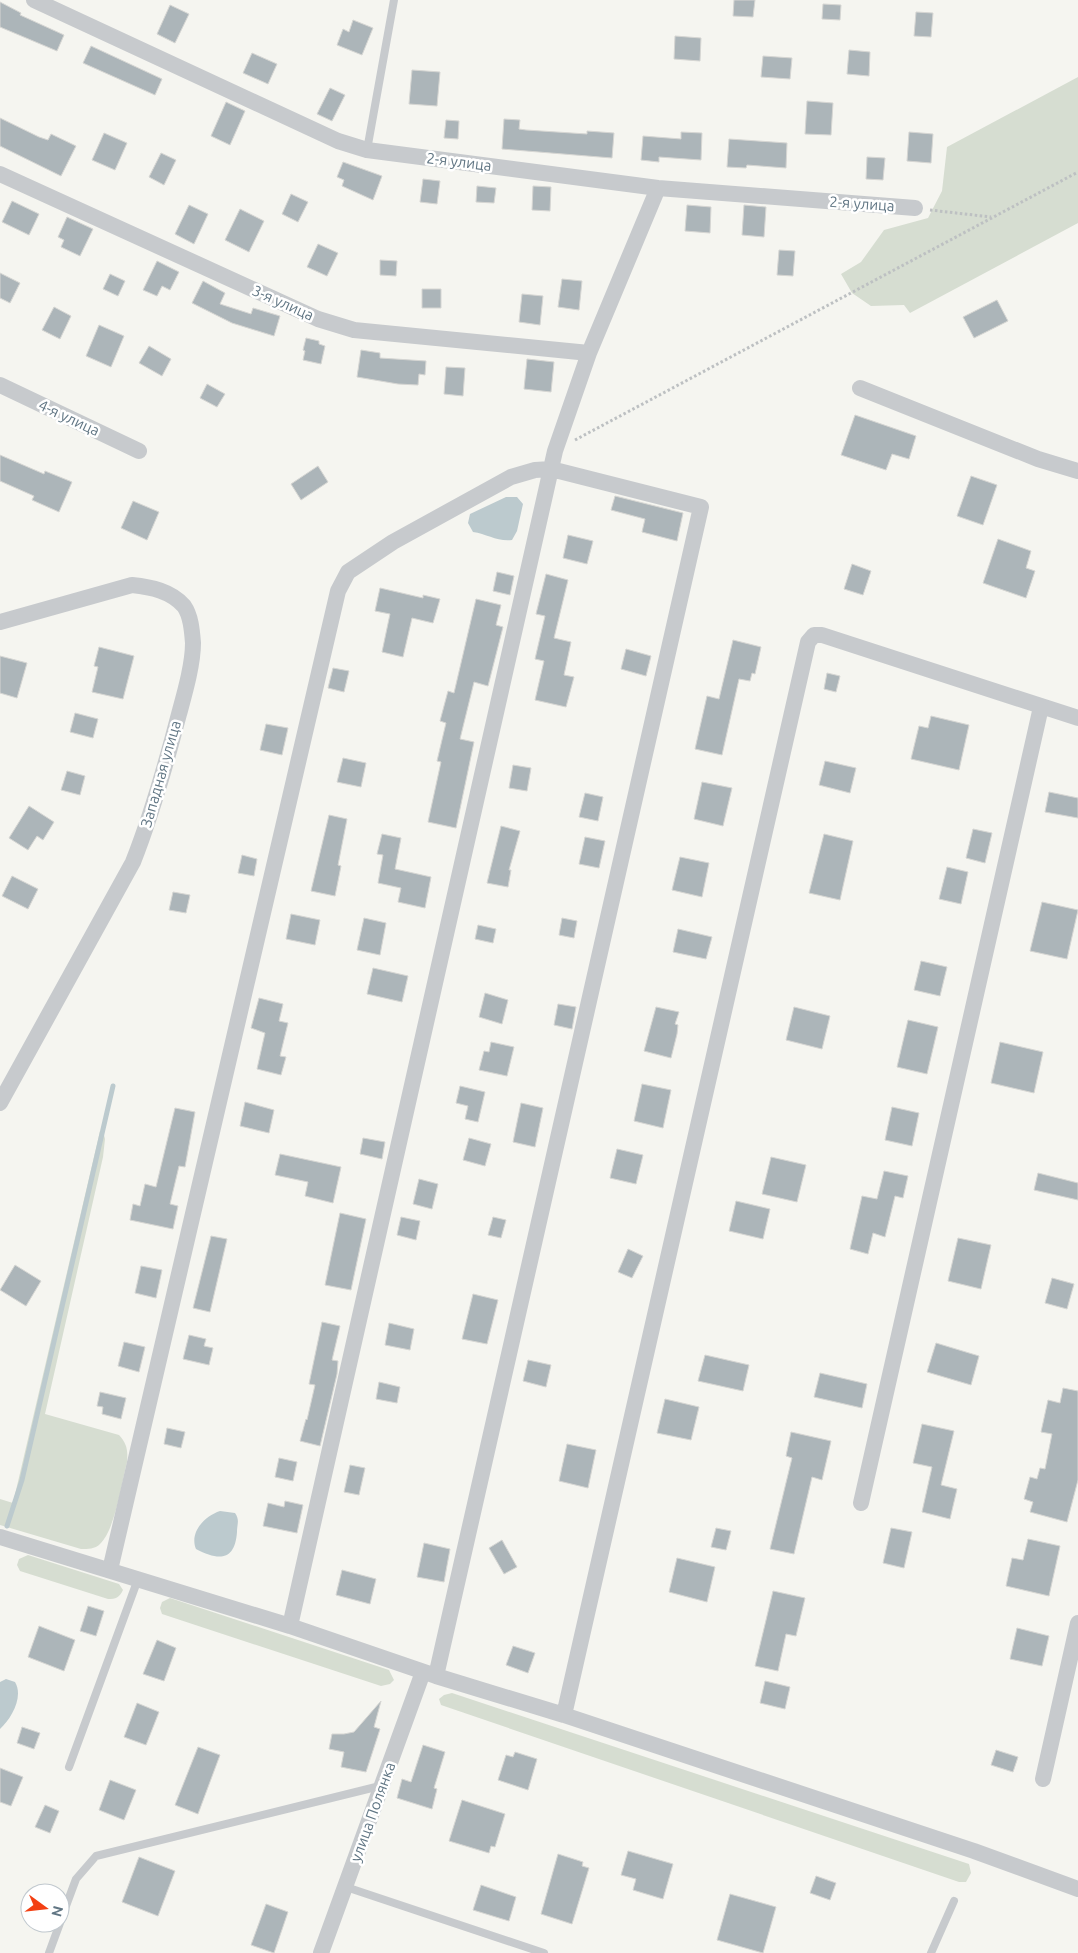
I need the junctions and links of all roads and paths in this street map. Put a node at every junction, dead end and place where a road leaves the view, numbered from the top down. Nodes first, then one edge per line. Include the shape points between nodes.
1 (34, 0) edge
2 (394, 0) edge
3 (367, 150) junction
4 (1078, 172) edge
5 (0, 174) edge
6 (658, 188) junction
7 (914, 208) joint
8 (993, 218) junction
9 (589, 353) junction
10 (0, 385) edge
11 (860, 388) dead end
12 (139, 451) dead end
13 (555, 451) junction
14 (551, 469) junction
15 (1078, 472) edge
16 (0, 622) edge
17 (1041, 707) junction
18 (1078, 718) edge
19 (0, 1103) edge
20 (861, 1503) dead end
21 (0, 1536) edge
22 (110, 1570) junction
23 (138, 1579) junction
24 (1078, 1623) edge
25 (290, 1626) junction
26 (430, 1674) junction
27 (564, 1715) junction
28 (70, 1767) dead end
29 (1043, 1779) dead end
30 (382, 1786) junction
31 (346, 1887) junction
32 (1078, 1889) edge
33 (70, 1895) edge
34 (954, 1901) dead end
35 (56, 1933) edge
36 (49, 1953) edge
37 (321, 1953) edge
38 (544, 1953) edge
39 (931, 1953) edge

1 - 3 street, 2-я улица via 338,141
2 - 3 lane
3 - 6 street, 2-я улица
4 - 8 path
5 - 9 street, 3-я улица via 318,319 354,330
6 - 7 street, 2-я улица
6 - 9 street
7 - 8 path
8 - 13 path
9 - 13 street
10 - 12 street, 4-я улица
11 - 15 street
13 - 14 street
14 - 22 street via 511,477 392,542 348,572 338,591
14 - 25 street
14 - 26 street, улица Полянка via 700,507
16 - 19 street, Западная улица via 132,585 151,587 171,595 184,607 191,621 193,644 186,689 168,756 133,862
17 - 18 street
17 - 20 street
17 - 27 street via 822,635 814,636 808,642
21 - 22 street
22 - 23 street
23 - 25 street
23 - 28 lane
24 - 29 street
25 - 26 street
26 - 27 street
26 - 30 street, улица Полянка
27 - 32 street via 974,1850
30 - 31 street, улица Полянка
30 - 33 lane via 96,1856 76,1879
31 - 37 street, улица Полянка
31 - 38 lane
34 - 39 lane
35 - 36 lane

